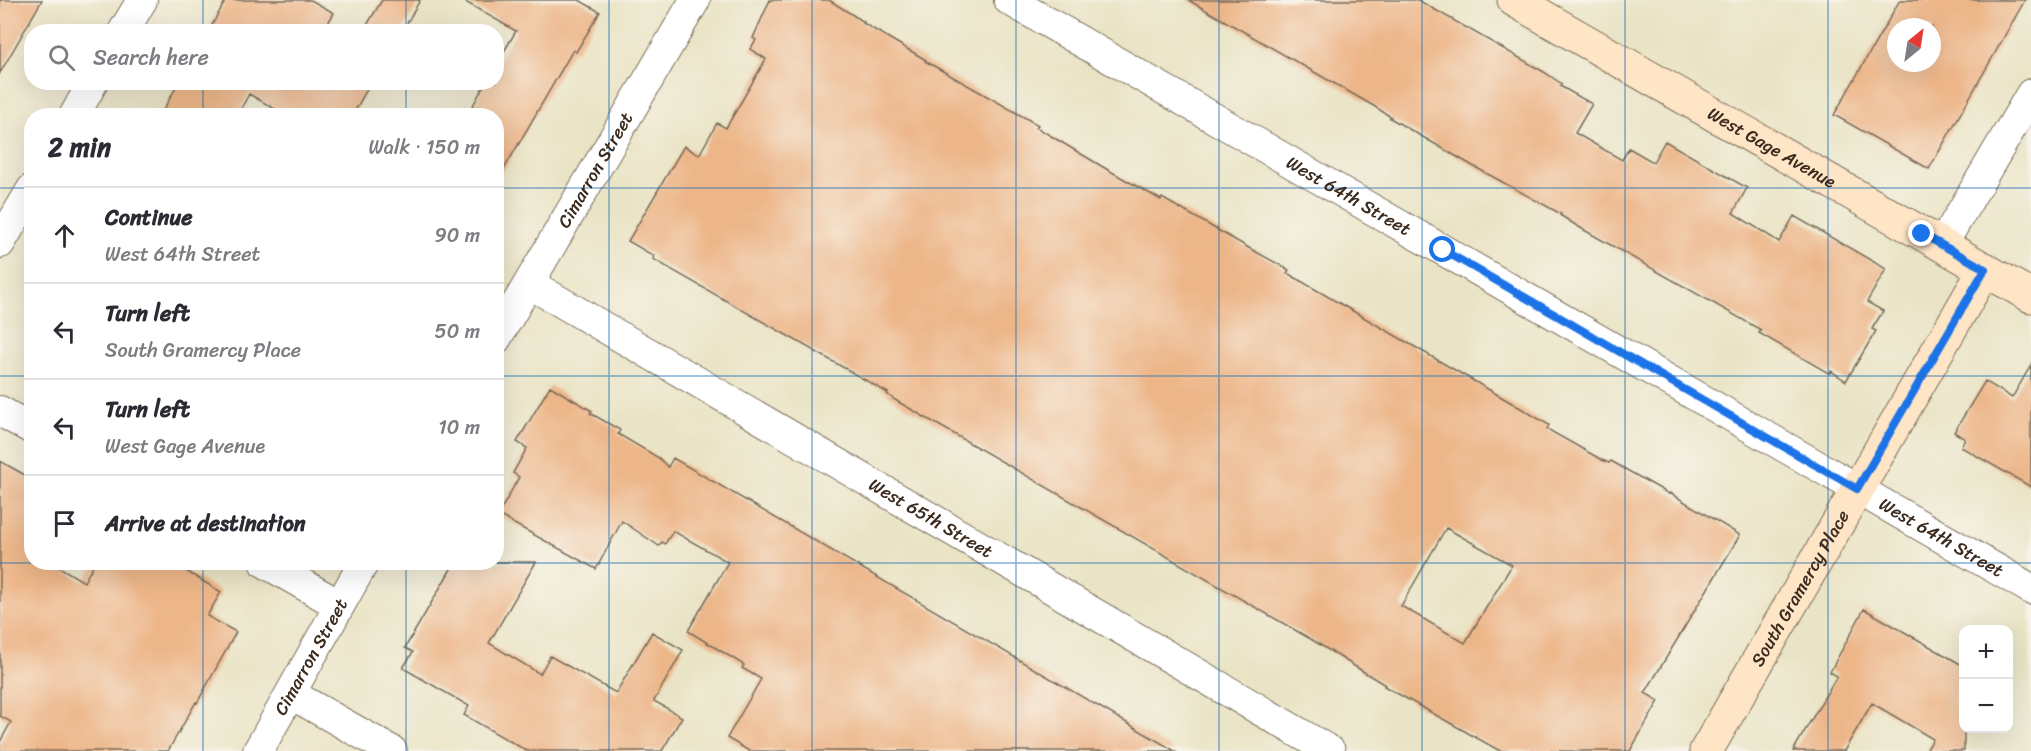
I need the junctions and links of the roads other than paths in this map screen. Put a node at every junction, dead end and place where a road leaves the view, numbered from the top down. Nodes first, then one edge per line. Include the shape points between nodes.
1 (142, 0) edge
2 (695, 0) edge
3 (1009, 0) edge
4 (1514, 0) edge
5 (128, 24) edge
6 (89, 90) edge
7 (2031, 94) edge
8 (78, 108) edge
9 (24, 202) edge
10 (0, 243) edge
11 (1942, 245) junction
12 (1985, 269) junction
13 (530, 284) junction
14 (2031, 296) edge
15 (504, 326) edge
16 (0, 411) edge
17 (24, 424) edge
18 (1857, 489) junction
19 (278, 570) edge
20 (359, 570) edge
21 (2031, 589) edge
22 (339, 605) junction
23 (291, 694) junction
24 (258, 751) edge
25 (392, 751) edge
26 (1330, 751) edge
27 (1706, 751) edge

1 - 5 street
2 - 13 street, Cimarron Street
3 - 18 street, West 64th Street
4 - 11 street, West Gage Avenue
6 - 8 street
7 - 11 street
9 - 10 street
11 - 12 street, West Gage Avenue
12 - 14 street, West Gage Avenue
12 - 18 street, South Gramercy Place
13 - 15 street, Cimarron Street
13 - 26 street, West 65th Street
16 - 17 street
18 - 21 street, West 64th Street
18 - 27 street, South Gramercy Place
19 - 22 street
20 - 22 street, Cimarron Street
22 - 23 street, Cimarron Street
23 - 24 street, Cimarron Street
23 - 25 street

